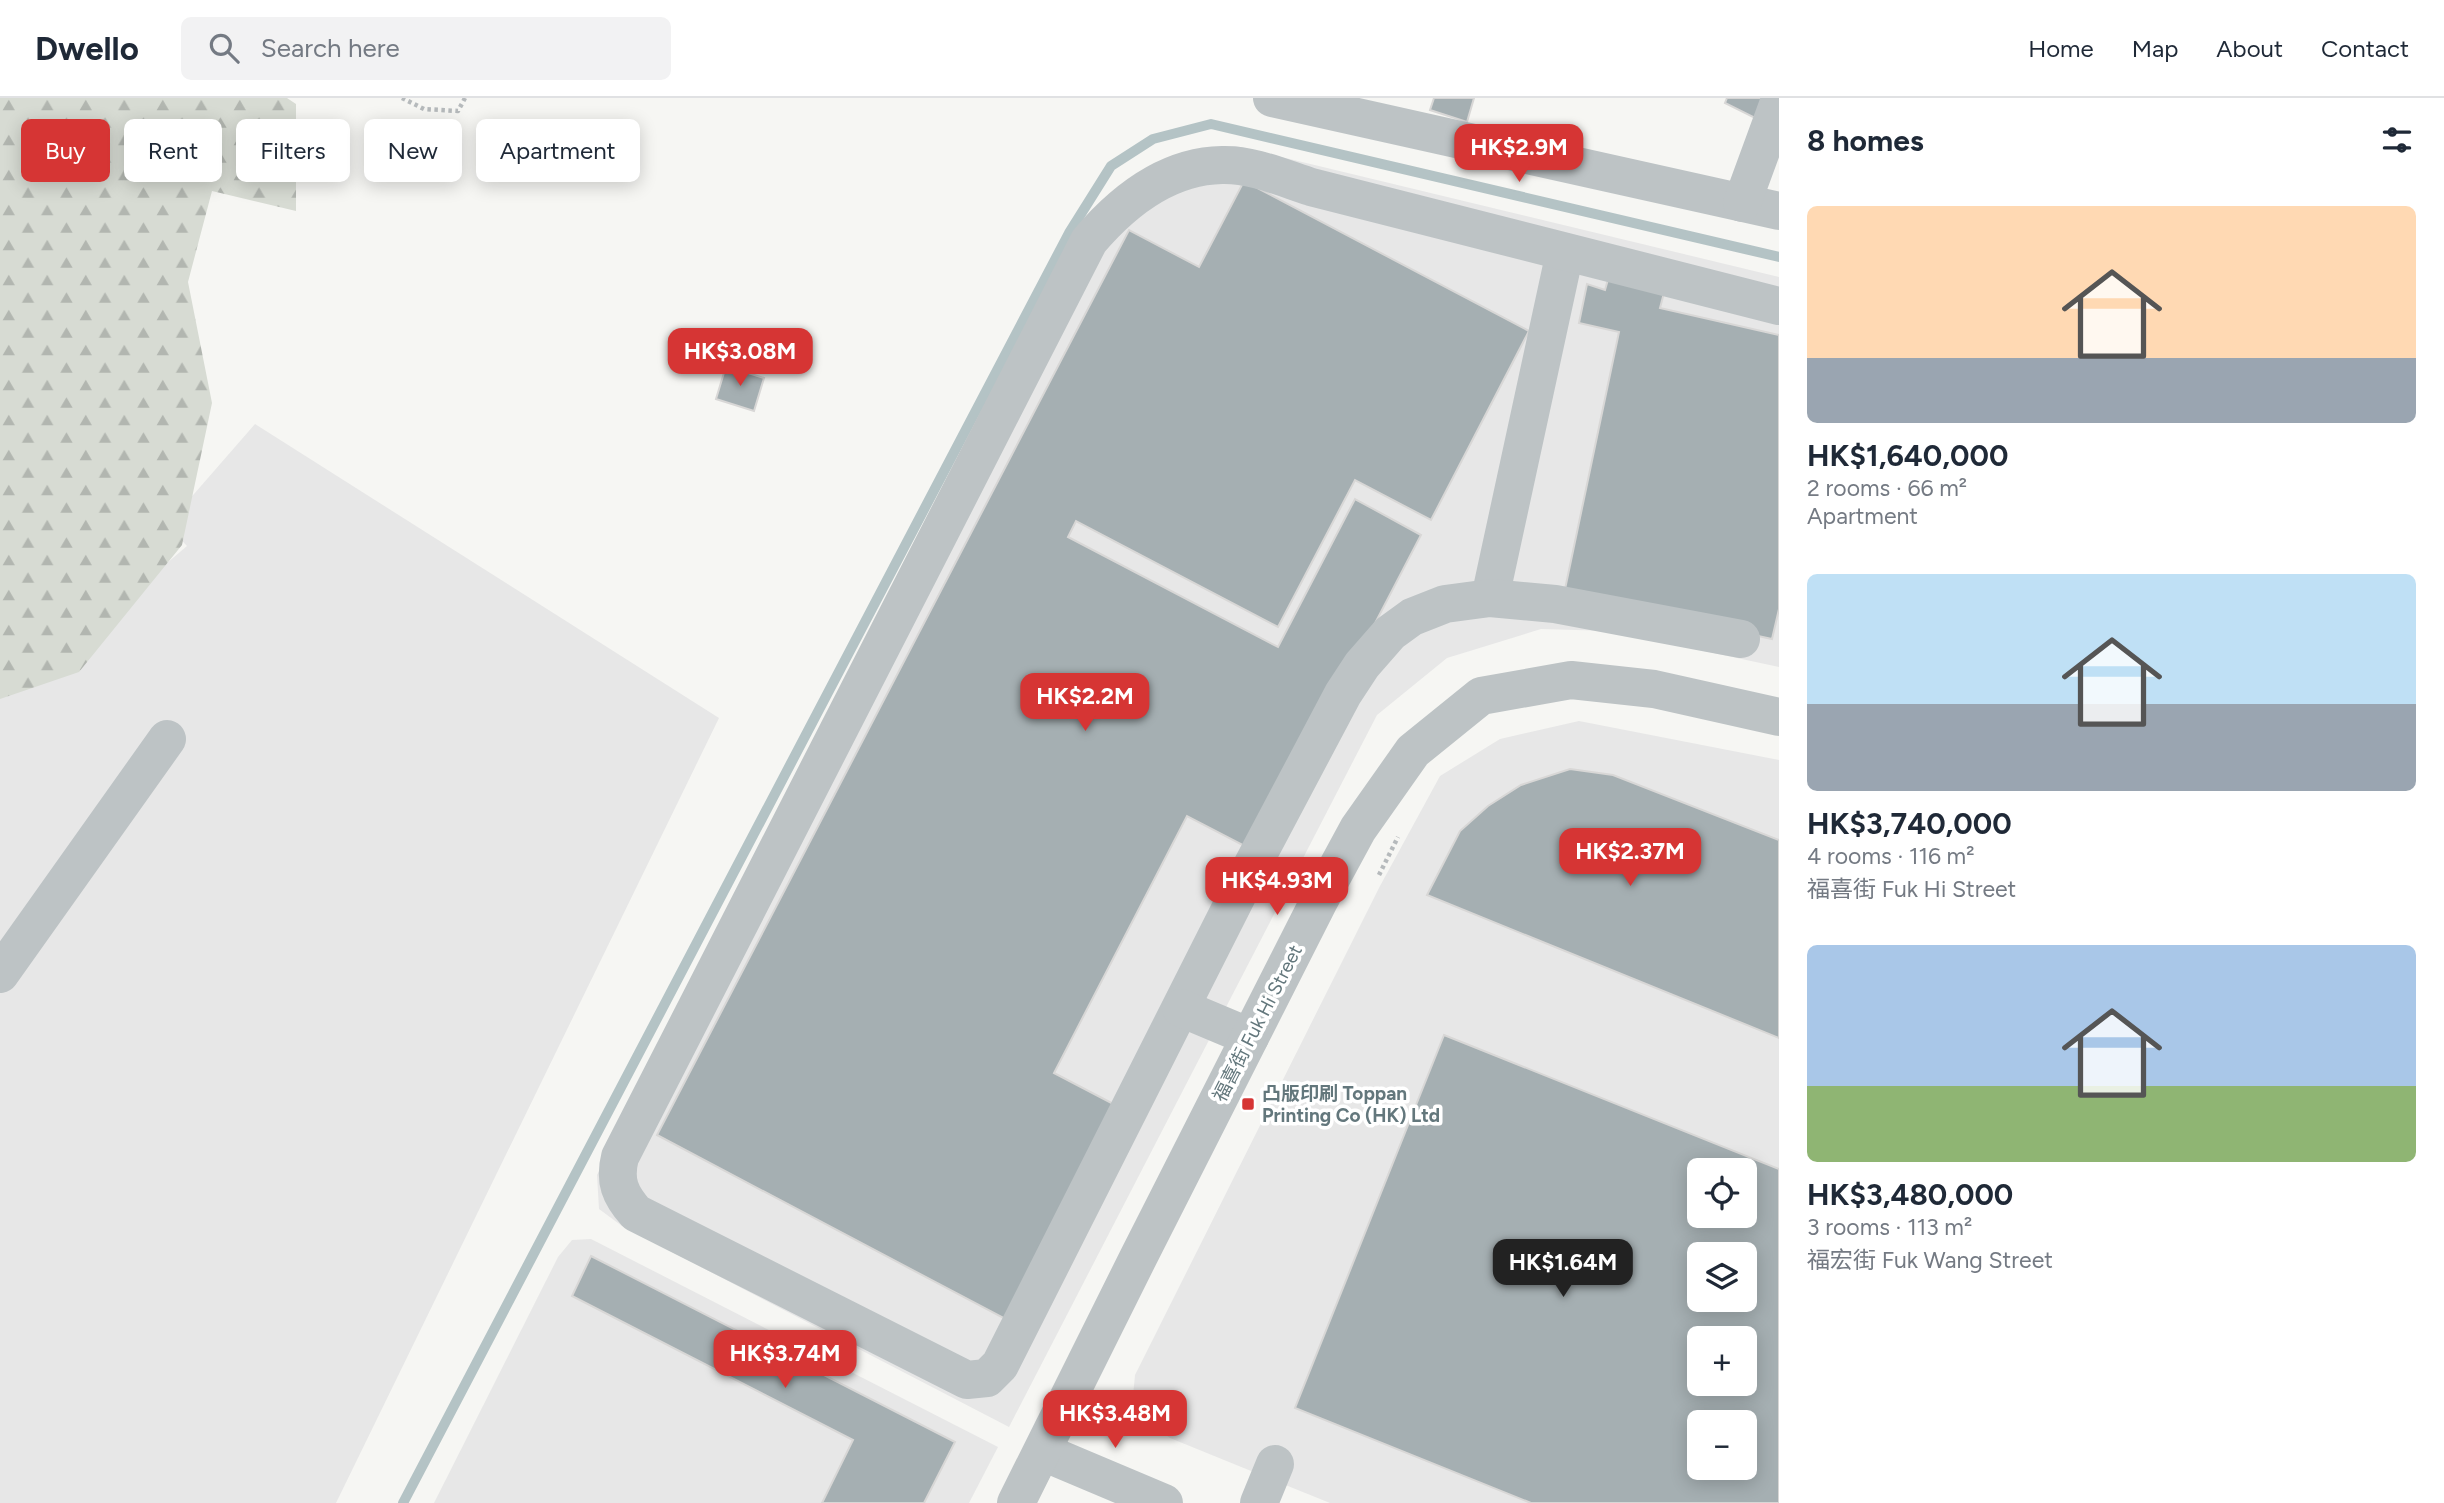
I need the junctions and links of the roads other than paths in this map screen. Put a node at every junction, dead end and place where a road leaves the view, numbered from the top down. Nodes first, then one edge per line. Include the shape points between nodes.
1 (1272, 98) edge
2 (1779, 102) edge
3 (1419, 114) edge
4 (1742, 203) junction
5 (1779, 211) edge
6 (1565, 252) junction
7 (1779, 306) edge
8 (1490, 598) junction
9 (1741, 639) dead end
10 (1779, 717) edge
11 (167, 739) dead end
12 (0, 974) edge
13 (1181, 1008) junction
14 (1250, 1037) junction
15 (1043, 1452) junction
16 (1275, 1464) dead end
17 (1016, 1503) edge
18 (1164, 1503) edge
19 (1259, 1503) edge

1 - 3 street
2 - 4 street
3 - 4 street
4 - 5 street
6 - 7 street
6 - 8 street
6 - 13 street via 1223,164 1184,171 1137,193 1108,219 1089,241 620,1157 618,1187 636,1213 967,1380 987,1378 1000,1366
8 - 9 street via 1555,604
8 - 13 street via 1445,604 1412,617 1390,633 1362,665 1336,706
10 - 14 street, 福喜街 Fuk Hi Street via 1654,689 1572,680 1481,696 1413,751 1357,829
11 - 12 street
13 - 14 street
14 - 15 street, 福喜街 Fuk Hi Street
15 - 17 street, 福喜街 Fuk Hi Street
15 - 18 street
16 - 19 street

